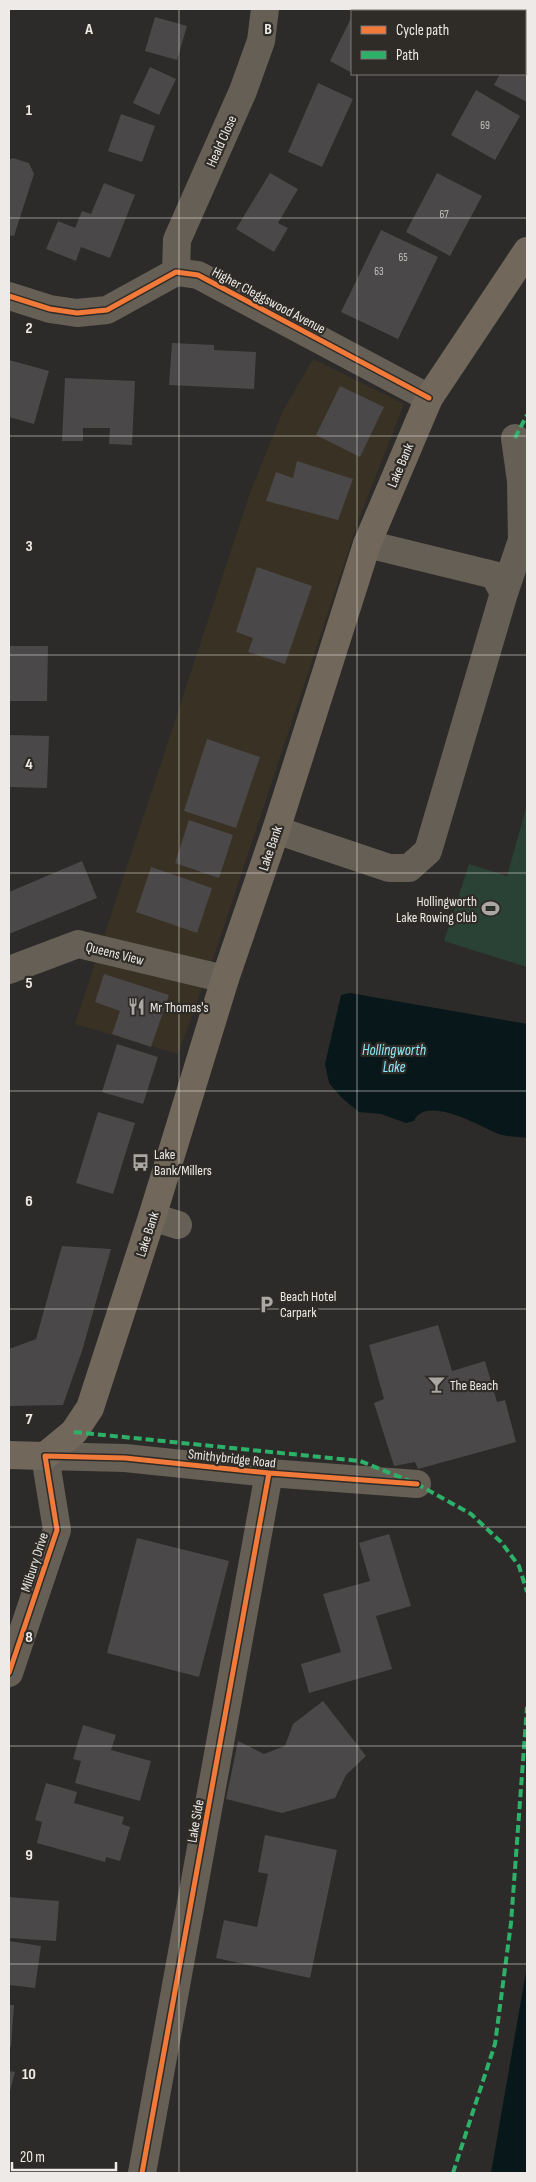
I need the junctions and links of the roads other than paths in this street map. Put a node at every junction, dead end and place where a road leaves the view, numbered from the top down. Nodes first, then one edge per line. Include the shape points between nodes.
1 (265, 9) edge
2 (527, 251) edge
3 (176, 272) junction
4 (9, 296) edge
5 (429, 398) junction
6 (515, 438) dead end
7 (367, 544) junction
8 (504, 593) junction
9 (276, 830) junction
10 (9, 970) edge
11 (225, 979) junction
12 (152, 1216) junction
13 (178, 1226) dead end
14 (9, 1455) edge
15 (45, 1456) junction
16 (269, 1473) junction
17 (417, 1484) dead end
18 (9, 1673) edge
19 (142, 2173) edge

1 - 3 street, Heald Close via 261,41 244,91 177,240
2 - 5 main road, Lake Bank
3 - 4 street via 107,310 77,313 50,309
3 - 5 street, Higher Cleggswood Avenue via 198,275
5 - 7 main road, Lake Bank
6 - 8 street via 521,481 522,540
7 - 8 street via 494,575
7 - 9 main road, Lake Bank
8 - 9 street via 428,851 409,868 389,868
9 - 11 main road, Lake Bank
10 - 11 street, Queens View via 78,944
11 - 12 main road, Lake Bank
12 - 13 street
12 - 15 main road, Lake Bank via 90,1408 74,1432
14 - 15 main road, Smithybridge Road
15 - 16 street, Smithybridge Road via 125,1458
15 - 18 street, Milbury Drive via 56,1530
16 - 17 street, Smithybridge Road
16 - 19 street, Lake Side

